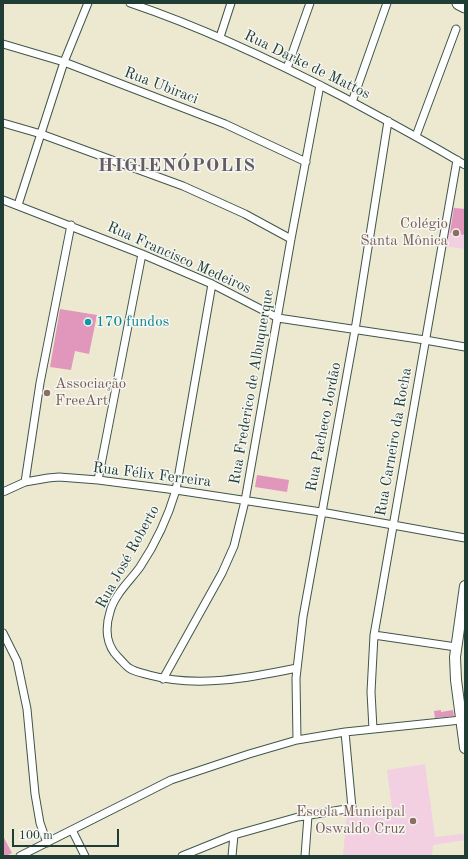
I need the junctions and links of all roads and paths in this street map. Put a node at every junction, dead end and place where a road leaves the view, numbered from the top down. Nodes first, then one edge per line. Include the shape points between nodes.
1 (88, 3) edge
2 (130, 3) edge
3 (231, 3) edge
4 (310, 3) edge
5 (387, 3) edge
6 (459, 3) edge
7 (152, 6) edge
8 (465, 6) edge
9 (456, 29) dead end
10 (220, 37) junction
11 (3, 44) edge
12 (64, 62) junction
13 (287, 68) junction
14 (320, 85) junction
15 (352, 102) junction
16 (388, 120) junction
17 (3, 123) edge
18 (41, 134) junction
19 (416, 136) junction
20 (457, 160) junction
21 (306, 162) junction
22 (465, 165) edge
23 (3, 200) edge
24 (18, 205) junction
25 (71, 225) junction
26 (291, 239) junction
27 (142, 254) junction
28 (212, 284) junction
29 (278, 318) junction
30 (355, 330) junction
31 (425, 340) junction
32 (465, 347) edge
33 (98, 480) junction
34 (25, 482) junction
35 (176, 490) junction
36 (3, 492) edge
37 (245, 501) junction
38 (321, 512) junction
39 (394, 524) junction
40 (465, 538) edge
41 (465, 586) edge
42 (3, 633) edge
43 (374, 635) junction
44 (456, 647) junction
45 (297, 668) junction
46 (163, 678) junction
47 (461, 720) junction
48 (373, 729) junction
49 (346, 732) junction
50 (297, 740) junction
51 (465, 748) edge
52 (308, 816) junction
53 (72, 830) junction
54 (234, 835) junction
55 (48, 842) junction
56 (20, 856) edge
57 (86, 856) edge
58 (182, 856) edge
59 (232, 856) edge
60 (305, 856) edge

1 - 12 street
2 - 7 street, Rua Darke de Mattos
3 - 10 street
4 - 13 street
5 - 15 street
6 - 8 highway
7 - 10 street, Rua Darke de Mattos
9 - 19 street
10 - 13 street, Rua Darke de Mattos
11 - 12 street, Rua Ubiraci
12 - 18 street
12 - 21 street, Rua Ubiraci via 225,124
13 - 14 street, Rua Darke de Mattos
14 - 15 street, Rua Darke de Mattos
14 - 21 street, Rua Frederico de Albuquerque
15 - 16 street, Rua Darke de Mattos
16 - 19 street, Rua Darke de Mattos
16 - 30 street, Rua Pacheco Jordão
17 - 18 street
18 - 24 street
18 - 26 street via 183,186 245,214
19 - 20 street, Rua Darke de Mattos
20 - 22 street, Rua Darke de Mattos
20 - 31 street, Rua Carneiro da Rocha
21 - 26 street, Rua Frederico de Albuquerque
23 - 24 street, Rua Francisco Medeiros
24 - 25 street, Rua Francisco Medeiros
25 - 27 street, Rua Francisco Medeiros
25 - 34 street via 40,383
26 - 29 street, Rua Frederico de Albuquerque
27 - 28 street, Rua Francisco Medeiros
27 - 33 street
28 - 29 street, Rua Francisco Medeiros
28 - 35 street, Rua José Roberto
29 - 30 street, Rua Francisco Medeiros
29 - 37 street, Rua Frederico de Albuquerque
30 - 31 street, Rua Francisco Medeiros
30 - 38 street, Rua Pacheco Jordão
31 - 32 street, Rua Francisco Medeiros
31 - 39 street, Rua Carneiro da Rocha
33 - 34 street, Rua Félix Ferreira via 59,477
33 - 35 street, Rua Félix Ferreira
34 - 36 street, Rua Félix Ferreira
35 - 37 street, Rua Félix Ferreira
35 - 46 street, Rua José Roberto via 159,535 110,611 107,630 110,646 127,667
37 - 38 street, Rua Félix Ferreira
37 - 46 street, Rua Frederico de Albuquerque via 234,546 222,573
38 - 39 street, Rua Félix Ferreira
38 - 45 street, Rua Pacheco Jordão
39 - 40 street, Rua Félix Ferreira
39 - 43 street, Rua Carneiro da Rocha
41 - 44 street
42 - 55 street via 17,661 28,709 35,794 40,823
43 - 44 street
43 - 48 street, Rua Carneiro da Rocha via 371,692
44 - 47 street via 455,671
45 - 46 street, Rua José Roberto via 233,679
45 - 50 street, Rua Pacheco Jordão
47 - 48 street
47 - 51 street
48 - 49 street
49 - 50 street
49 - 52 street via 352,808
50 - 53 street via 171,780
52 - 54 street
52 - 60 street
53 - 55 street
53 - 57 street
54 - 58 street
54 - 59 street
55 - 56 street

